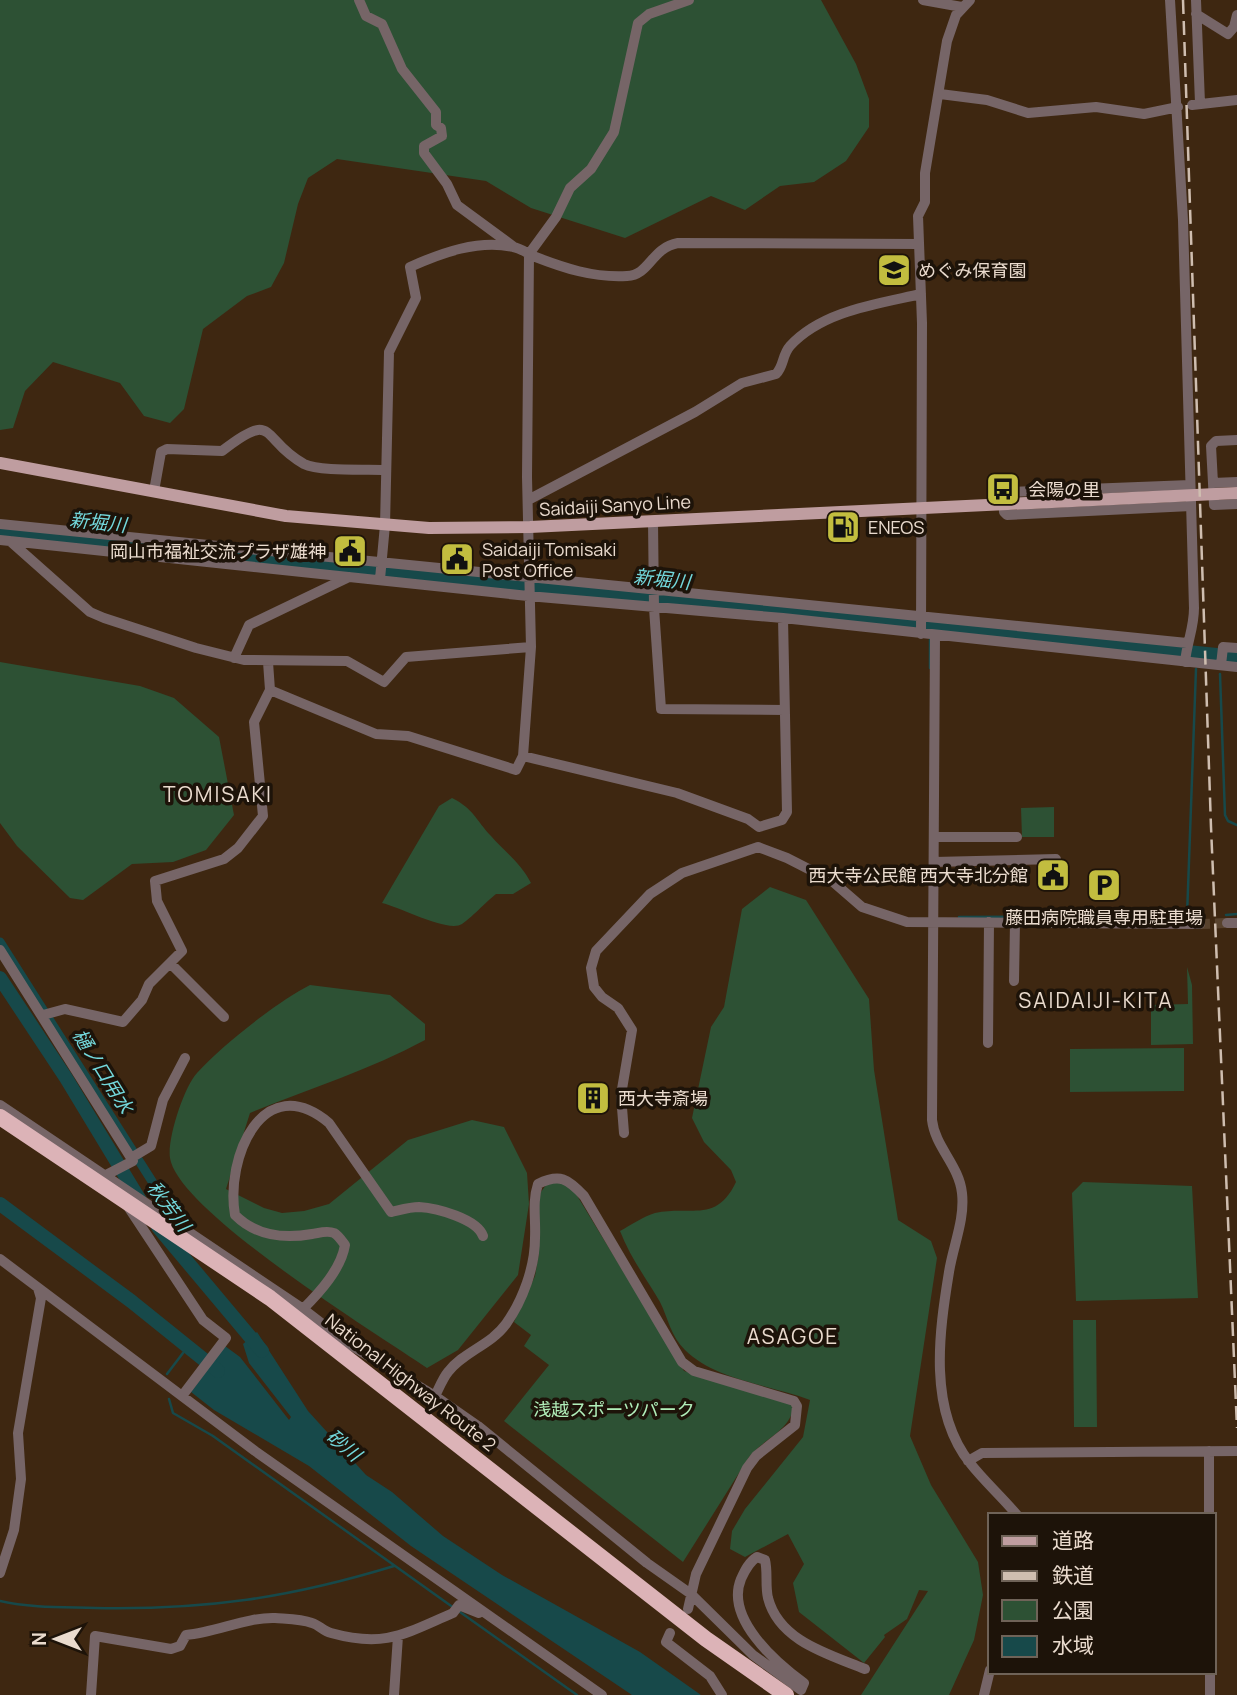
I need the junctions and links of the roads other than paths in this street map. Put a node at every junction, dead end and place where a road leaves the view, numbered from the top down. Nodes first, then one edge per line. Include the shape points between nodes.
1 (359, 0) edge
2 (690, 0) edge
3 (923, 0) edge
4 (1170, 0) edge
5 (1196, 0) edge
6 (966, 3) edge
7 (1196, 14) junction
8 (1237, 15) edge
9 (940, 93) junction
10 (1237, 100) edge
11 (1187, 106) junction
12 (919, 244) junction
13 (514, 247) junction
14 (529, 254) junction
15 (921, 294) junction
16 (1237, 440) edge
17 (0, 463) edge
18 (385, 470) junction
19 (1237, 482) edge
20 (1213, 483) junction
21 (1190, 485) junction
22 (154, 491) junction
23 (1237, 493) edge
24 (530, 499) junction
25 (1237, 503) edge
26 (1003, 505) junction
27 (1191, 506) junction
28 (921, 508) junction
29 (653, 522) junction
30 (0, 524) edge
31 (385, 525) junction
32 (530, 527) junction
33 (26, 534) junction
34 (5, 540) edge
35 (176, 549) junction
36 (381, 571) junction
37 (349, 577) junction
38 (529, 579) junction
39 (528, 594) junction
40 (655, 599) junction
41 (723, 606) junction
42 (783, 618) junction
43 (984, 623) junction
44 (922, 625) junction
45 (935, 635) junction
46 (983, 638) junction
47 (1186, 645) junction
48 (531, 647) junction
49 (1237, 648) edge
50 (1155, 650) junction
51 (234, 658) junction
52 (1222, 659) junction
53 (1185, 660) junction
54 (268, 662) junction
55 (1237, 667) edge
56 (270, 690) junction
57 (785, 710) junction
58 (523, 756) junction
59 (759, 827) junction
60 (1017, 836) dead end
61 (934, 837) junction
62 (758, 847) junction
63 (1056, 859) dead end
64 (934, 862) junction
65 (933, 921) junction
66 (989, 922) junction
67 (1015, 922) junction
68 (1200, 924) tunnel mouth
69 (0, 950) edge
70 (170, 962) junction
71 (1014, 981) dead end
72 (47, 1013) junction
73 (223, 1017) dead end
74 (988, 1043) dead end
75 (185, 1058) dead end
76 (0, 1099) edge
77 (0, 1105) edge
78 (0, 1117) edge
79 (624, 1133) dead end
80 (134, 1157) junction
81 (108, 1174) junction
82 (483, 1236) dead end
83 (0, 1259) edge
84 (38, 1289) junction
85 (273, 1294) junction
86 (303, 1309) junction
87 (435, 1395) junction
88 (182, 1396) junction
89 (1209, 1451) junction
90 (1237, 1451) edge
91 (968, 1461) junction
92 (1015, 1513) edge
93 (1209, 1513) edge
94 (0, 1573) edge
95 (691, 1594) junction
96 (688, 1609) dead end
97 (498, 1619) junction
98 (670, 1633) dead end
99 (398, 1636) junction
100 (865, 1669) dead end
101 (989, 1674) edge
102 (1210, 1674) edge
103 (770, 1690) edge
104 (91, 1695) edge
105 (394, 1695) edge
106 (602, 1695) edge
107 (722, 1695) edge
108 (787, 1695) edge
109 (984, 1695) edge
110 (1210, 1695) edge

1 - 13 street via 366,16 382,24 402,69 436,112 442,136 425,146 425,153 457,205
2 - 14 street via 649,13 638,23 614,132 591,169 570,188
3 - 6 street
4 - 11 street
5 - 7 street
6 - 9 street via 947,41
7 - 8 street via 1228,34
7 - 11 street
9 - 11 street via 987,100 1028,113 1096,107 1144,114
9 - 12 street via 925,173 925,202 918,216
10 - 11 street
11 - 21 street via 1183,220
12 - 14 street via 678,243 656,252 641,273 611,276 581,274
12 - 15 street
13 - 14 street
13 - 18 street via 451,249 410,267 416,298 389,352
14 - 24 street
15 - 24 street via 827,319 789,347 775,374 742,383
15 - 28 street
16 - 20 street via 1216,441 1211,446
17 - 22 main road, Saidaiji Sanyo Line
18 - 22 street via 306,464 285,451 269,433 256,429 238,436 222,451 167,449 161,453
18 - 31 street
19 - 20 street
20 - 25 street via 1214,505
21 - 26 street via 1007,492
21 - 27 street
22 - 31 main road, Saidaiji Sanyo Line via 286,516
23 - 26 main road, Saidaiji Sanyo Line
24 - 32 street
26 - 27 street via 1007,515
26 - 28 main road, Saidaiji Sanyo Line
27 - 47 street via 1195,631
28 - 29 main road, Saidaiji Sanyo Line
28 - 44 street
29 - 32 main road, Saidaiji Sanyo Line
29 - 40 street
30 - 33 street
31 - 32 main road, Saidaiji Sanyo Line
31 - 36 street
32 - 38 street
33 - 34 street
33 - 35 street
34 - 51 street via 90,612
35 - 36 street
35 - 37 street
36 - 37 street
36 - 38 street
36 - 39 street
37 - 51 street via 248,625
38 - 39 street
38 - 40 street
39 - 40 street
39 - 48 street
40 - 41 street
40 - 41 street
40 - 57 street via 661,709
41 - 42 street
41 - 44 street
42 - 44 street
42 - 57 street
43 - 44 street
43 - 46 street
43 - 50 street
44 - 45 street
45 - 46 street
45 - 61 street
46 - 50 street
47 - 50 street
47 - 53 street
48 - 54 street via 406,657 384,682 347,661
48 - 58 street
49 - 52 street via 1223,647
50 - 53 street
51 - 54 street
52 - 53 street
52 - 55 street
54 - 56 street
56 - 58 street via 376,734 408,736 516,770
56 - 70 street via 254,722 263,816 223,859 155,881 156,901 182,951
57 - 59 street via 787,812 782,820
58 - 59 street via 677,793
59 - 62 street
60 - 61 street
61 - 64 street
62 - 65 street via 832,881 878,915 907,922
62 - 79 street via 682,873 650,894 596,951 591,968 594,987 618,1008 633,1037 621,1095
63 - 64 street
64 - 65 street
65 - 66 street
65 - 91 street via 932,1120 935,1135 954,1166 962,1207 942,1321 939,1383 945,1410
66 - 67 street
66 - 74 street
67 - 68 street
67 - 71 street
69 - 72 street
70 - 72 street via 123,1022 65,1009
70 - 73 street
72 - 80 street
75 - 80 street via 163,1100 150,1146
76 - 81 street
77 - 85 street
78 - 85 highway, National Highway Route 2
80 - 81 street
81 - 88 street via 203,1320 226,1338
82 - 86 street via 477,1225 432,1209 391,1212 329,1123 318,1114 290,1107 269,1112 252,1125 240,1150 235,1214 265,1234 324,1231 334,1233 345,1245 321,1290
83 - 84 street
84 - 88 street
84 - 94 street via 41,1298 18,1433 21,1479 14,1531
85 - 86 street
85 - 103 highway, National Highway Route 2
86 - 87 street via 347,1343
87 - 95 street
87 - 95 street via 449,1371 507,1323 530,1275 538,1184 553,1176 568,1179 584,1196 682,1362 694,1371 794,1401 797,1406 795,1425 756,1455 747,1468 696,1574
88 - 97 street via 414,1565
89 - 90 street
89 - 91 street via 982,1453
89 - 93 street
91 - 92 street
95 - 96 street
95 - 100 street via 753,1656 801,1690 804,1683 772,1657 737,1606 743,1574 753,1560 764,1558 768,1599 788,1631
97 - 99 street via 455,1610
97 - 106 street
98 - 107 street via 666,1642 710,1676
99 - 104 street via 358,1640 324,1631 314,1623 265,1618 186,1635 177,1648 95,1636
99 - 105 street
101 - 109 street
102 - 110 street
103 - 108 highway, National Highway Route 2

